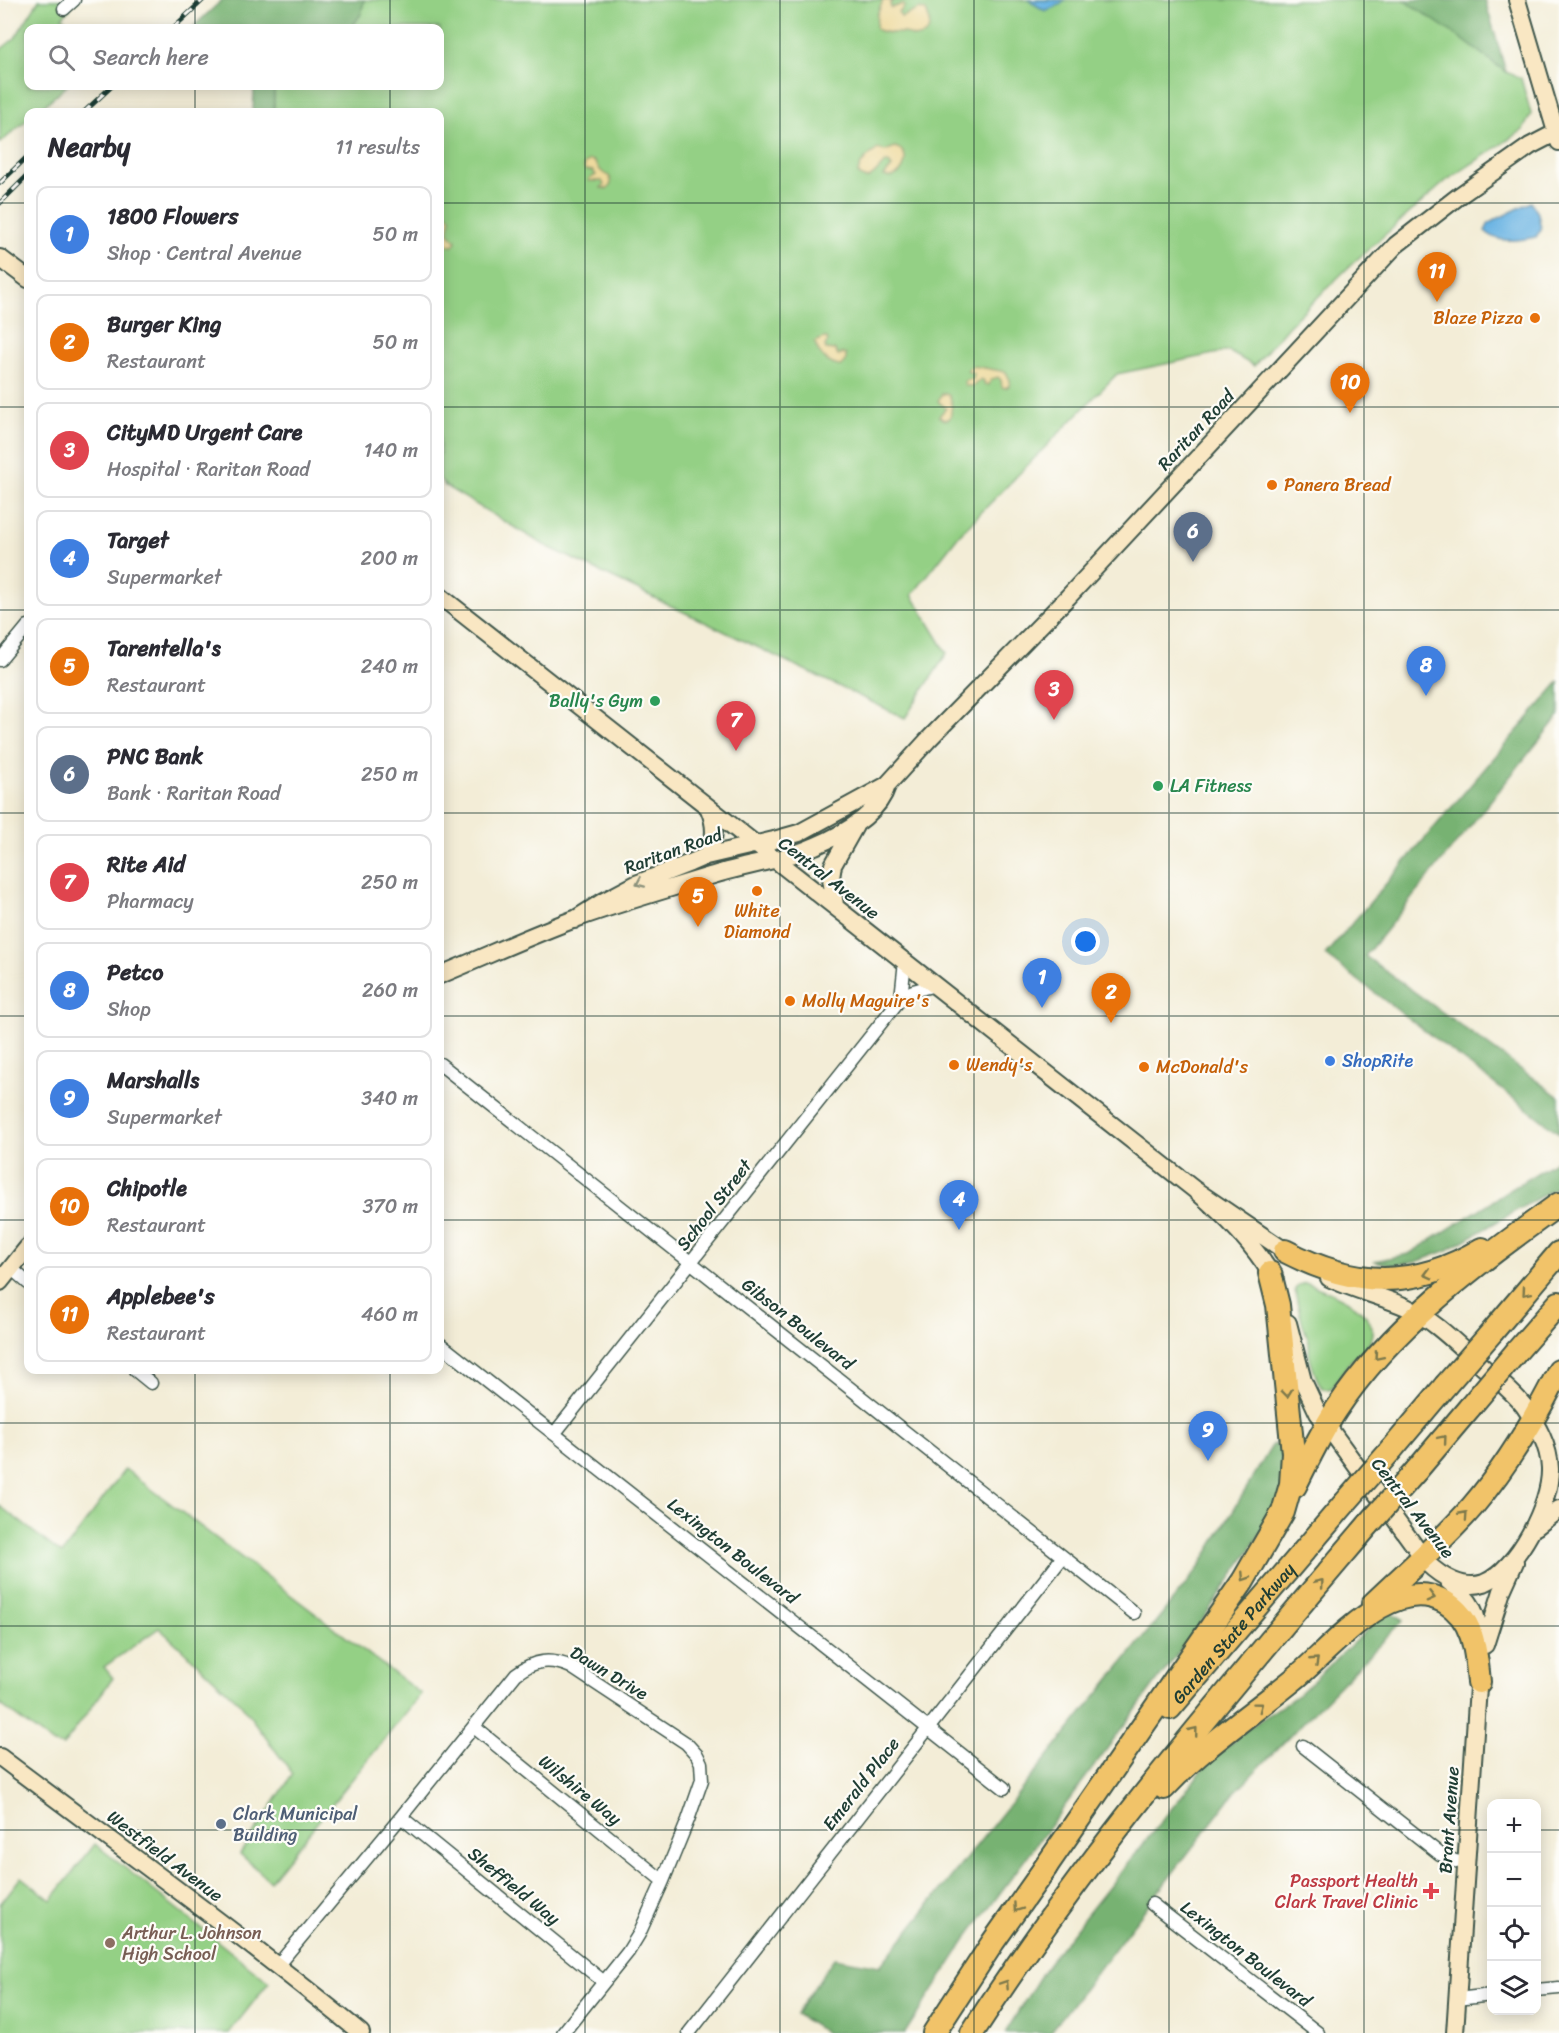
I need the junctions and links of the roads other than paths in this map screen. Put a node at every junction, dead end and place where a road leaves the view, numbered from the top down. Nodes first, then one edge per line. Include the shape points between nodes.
1 (1517, 0) edge
2 (1558, 135) edge
3 (0, 258) edge
4 (24, 276) edge
5 (444, 599) edge
6 (24, 631) edge
7 (0, 660) edge
8 (887, 785) junction
9 (709, 809) junction
10 (858, 821) junction
11 (755, 844) junction
12 (706, 856) junction
13 (774, 859) junction
14 (835, 905) junction
15 (574, 920) junction
16 (904, 962) junction
17 (444, 973) edge
18 (935, 985) junction
19 (901, 998) junction
20 (444, 1067) edge
21 (1195, 1190) junction
22 (1559, 1204) edge
23 (1519, 1233) junction
24 (1285, 1251) junction
25 (24, 1252) edge
26 (1559, 1253) edge
27 (691, 1263) junction
28 (11, 1268) junction
29 (1270, 1273) junction
30 (24, 1279) edge
31 (0, 1282) edge
32 (1559, 1303) edge
33 (1419, 1314) junction
34 (444, 1347) edge
35 (1559, 1371) edge
36 (140, 1374) edge
37 (152, 1383) dead end
38 (1533, 1419) junction
39 (1326, 1426) junction
40 (554, 1434) junction
41 (1549, 1459) junction
42 (1559, 1483) edge
43 (1559, 1509) edge
44 (1282, 1512) junction
45 (1527, 1538) junction
46 (1422, 1556) junction
47 (1062, 1558) junction
48 (1440, 1575) junction
49 (1134, 1613) dead end
50 (1343, 1635) junction
51 (1479, 1682) junction
52 (474, 1727) junction
53 (929, 1727) junction
54 (1303, 1746) dead end
55 (0, 1757) edge
56 (1004, 1788) dead end
57 (401, 1817) junction
58 (1465, 1863) junction
59 (1038, 1878) junction
60 (663, 1881) junction
61 (1068, 1893) junction
62 (1152, 1904) dead end
63 (277, 1966) junction
64 (604, 1983) junction
65 (1559, 1988) edge
66 (1541, 1990) edge
67 (1487, 1995) edge
68 (1457, 1999) junction
69 (361, 2033) edge
70 (563, 2033) edge
71 (689, 2033) edge
72 (933, 2033) edge
73 (972, 2033) edge
74 (1318, 2033) edge
75 (1455, 2033) edge

1 - 2 main road
2 - 8 main road, Raritan Road via 1530,146 1396,245
3 - 4 main road
5 - 9 main road, Central Avenue
6 - 7 street
8 - 10 main road, Raritan Road via 878,803
8 - 11 main road, Raritan Road via 805,830
9 - 11 main road, Central Avenue
9 - 12 main road via 714,830 713,845
10 - 13 main road, Raritan Road via 816,846
10 - 14 main road via 833,865
11 - 12 main road, Raritan Road
11 - 13 main road, Central Avenue
12 -> 15 main road, Raritan Road via 636,884
13 - 14 main road, Central Avenue
13 - 15 main road, Raritan Road
14 - 16 main road, Central Avenue
15 - 17 main road, Raritan Road
16 - 18 main road, Central Avenue
16 - 19 street
18 - 19 street, School Street
18 - 21 main road, Central Avenue
19 - 27 street, School Street
20 - 27 street, Gibson Boulevard
21 - 24 main road, Central Avenue
21 - 29 main road, Central Avenue via 1227,1219
22 - 23 highway
23 -> 24 highway via 1451,1266 1406,1278 1348,1275
23 - 33 highway
24 - 33 main road, Central Avenue via 1335,1281
25 - 28 main road
26 -> 59 highway, Garden State Parkway, bridge via 1144,1739
27 - 40 street, School Street
27 - 47 street, Gibson Boulevard
28 - 30 street
28 - 31 main road
29 - 39 main road, Central Avenue via 1285,1309 1303,1381
29 -> 44 highway via 1278,1305 1293,1453 1291,1484
61 -> 32 highway, Garden State Parkway, bridge via 1202,1722
33 - 38 main road, Central Avenue via 1512,1393
33 -> 39 highway via 1372,1362
34 - 40 street, Lexington Boulevard
35 - 38 highway
36 - 37 street
38 - 41 main road, Central Avenue
46 -> 38 highway via 1473,1505
39 - 44 highway
39 - 46 main road, Central Avenue
40 - 53 street, Lexington Boulevard
41 - 42 main road
41 - 45 main road, Central Avenue via 1547,1492
43 - 45 main road
44 -> 59 highway via 1243,1581
45 - 48 main road, Central Avenue via 1501,1572 1484,1583 1462,1583
45 - 51 main road, Brant Avenue via 1497,1606
46 - 48 main road, Central Avenue
46 - 50 highway
47 - 49 street, Gibson Boulevard
47 - 53 street, Emerald Place
48 - 51 main road, Brant Avenue via 1464,1595 1475,1612 1480,1635
50 -> 51 highway via 1368,1615 1404,1596 1439,1599 1460,1614 1469,1628
61 -> 50 highway via 1190,1763
51 - 58 main road, Brant Avenue
52 - 57 street, Dawn Drive
52 - 60 street, Wilshire Way
52 - 60 street, Dawn Drive via 516,1674 536,1662 559,1662 686,1743 698,1755 702,1780
53 - 56 street, Lexington Boulevard
53 - 71 street, Emerald Place
54 - 58 street via 1440,1854
55 - 63 main road, Westfield Avenue
57 - 63 street, Dawn Drive
57 - 64 street, Sheffield Way
58 - 68 main road, Brant Avenue
59 -> 72 highway, Garden State Parkway
60 - 64 street, Dawn Drive via 634,1943
73 -> 61 highway, Garden State Parkway
62 - 74 street, Lexington Boulevard
63 - 69 main road, Westfield Avenue
64 - 70 street, Dawn Drive
65 - 66 street
67 - 68 street
68 - 75 main road, Brant Avenue

